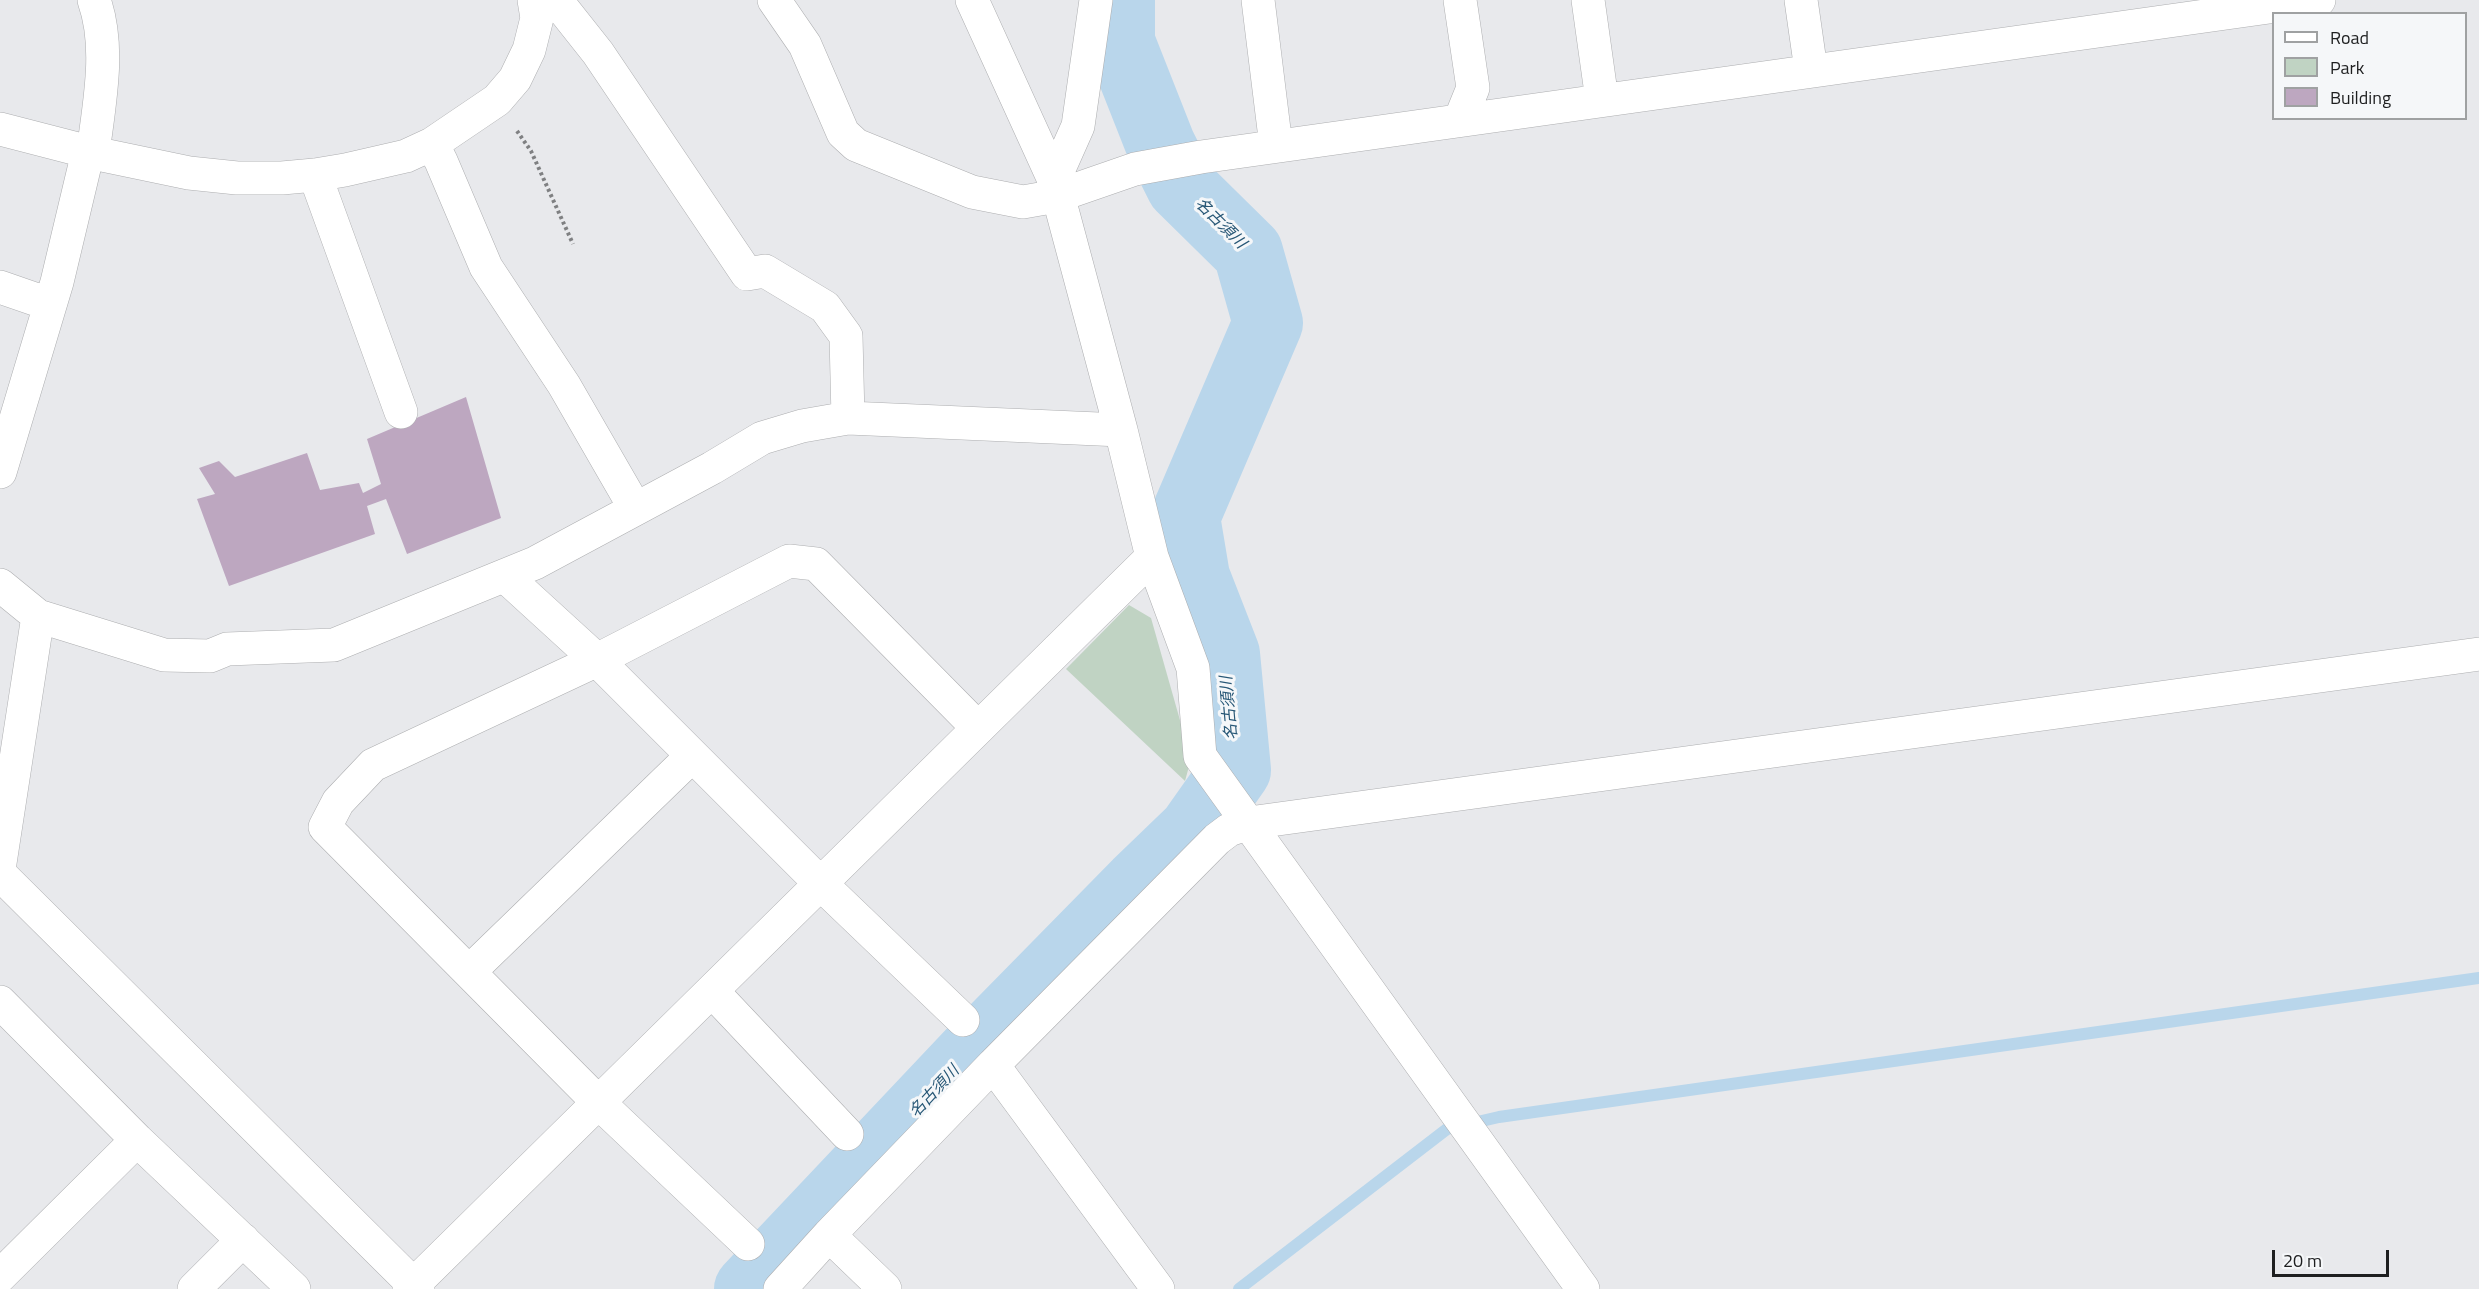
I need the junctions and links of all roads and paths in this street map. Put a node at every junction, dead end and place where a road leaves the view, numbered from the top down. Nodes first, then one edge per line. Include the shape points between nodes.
1 (94, 0) edge
2 (534, 0) edge
3 (556, 0) edge
4 (774, 0) edge
5 (972, 0) edge
6 (1096, 0) edge
7 (1258, 0) edge
8 (1460, 0) edge
9 (1588, 0) edge
10 (1801, 0) edge
11 (2319, 0) edge
12 (1811, 70) junction
13 (497, 100) junction
14 (1602, 100) junction
15 (1460, 120) junction
16 (0, 129) edge
17 (432, 144) junction
18 (1276, 146) junction
19 (91, 152) junction
20 (315, 175) junction
21 (1056, 188) junction
22 (573, 244) dead end
23 (0, 287) edge
24 (49, 304) junction
25 (401, 412) dead end
26 (848, 417) junction
27 (1121, 430) junction
28 (0, 472) edge
29 (635, 508) junction
30 (1152, 557) junction
31 (505, 576) junction
32 (0, 585) edge
33 (38, 616) junction
34 (2479, 654) edge
35 (597, 660) junction
36 (978, 728) junction
37 (692, 756) junction
38 (1247, 820) junction
39 (0, 863) edge
40 (0, 874) edge
41 (821, 884) junction
42 (470, 971) junction
43 (712, 991) junction
44 (0, 1002) edge
45 (963, 1020) dead end
46 (993, 1065) junction
47 (598, 1102) junction
48 (847, 1134) dead end
49 (137, 1140) junction
50 (829, 1235) junction
51 (243, 1240) junction
52 (748, 1244) dead end
53 (0, 1276) edge
54 (1146, 1280) edge
55 (414, 1287) edge
56 (194, 1289) edge
57 (294, 1289) edge
58 (780, 1289) edge
59 (885, 1289) edge
60 (1583, 1289) edge

1 - 19 street via 101,33 102,77
2 - 13 street via 537,18 529,50 515,79
3 - 26 street via 598,53 747,274 765,271 825,307 846,336
4 - 21 street via 805,45 843,133 856,145 972,192 1023,202
5 - 21 street
6 - 21 street via 1078,126
7 - 18 street
8 - 15 street via 1473,88
9 - 14 street
10 - 12 street
11 - 12 street
12 - 14 street
13 - 17 street
13 - 22 path via 531,151
14 - 15 street
15 - 18 street
16 - 19 street
17 - 20 street via 406,156
17 - 29 street via 486,267 564,385
18 - 21 street via 1135,169
19 - 20 street via 189,173 282,178
19 - 24 street
20 - 25 street
21 - 27 street
23 - 24 street
24 - 28 street
26 - 27 street
26 - 29 street via 762,438
27 - 30 street
29 - 31 street
30 - 36 street
30 - 38 street via 1192,668 1200,756
31 - 33 street via 334,645 227,650 210,656 164,654
31 - 35 street
32 - 33 street
33 - 39 street
34 - 38 street
35 - 36 street via 789,561 816,564
35 - 37 street
35 - 42 street via 374,765 338,802 325,827
36 - 41 street
37 - 41 street
37 - 42 street
38 - 46 street via 1217,839
38 - 60 street
40 - 55 street
41 - 43 street
41 - 45 street
42 - 47 street
43 - 47 street
43 - 48 street
44 - 49 street
46 - 50 street
46 - 54 street
47 - 52 street
47 - 55 street
49 - 51 street
49 - 53 street
50 - 58 street
50 - 59 street
51 - 56 street
51 - 57 street

